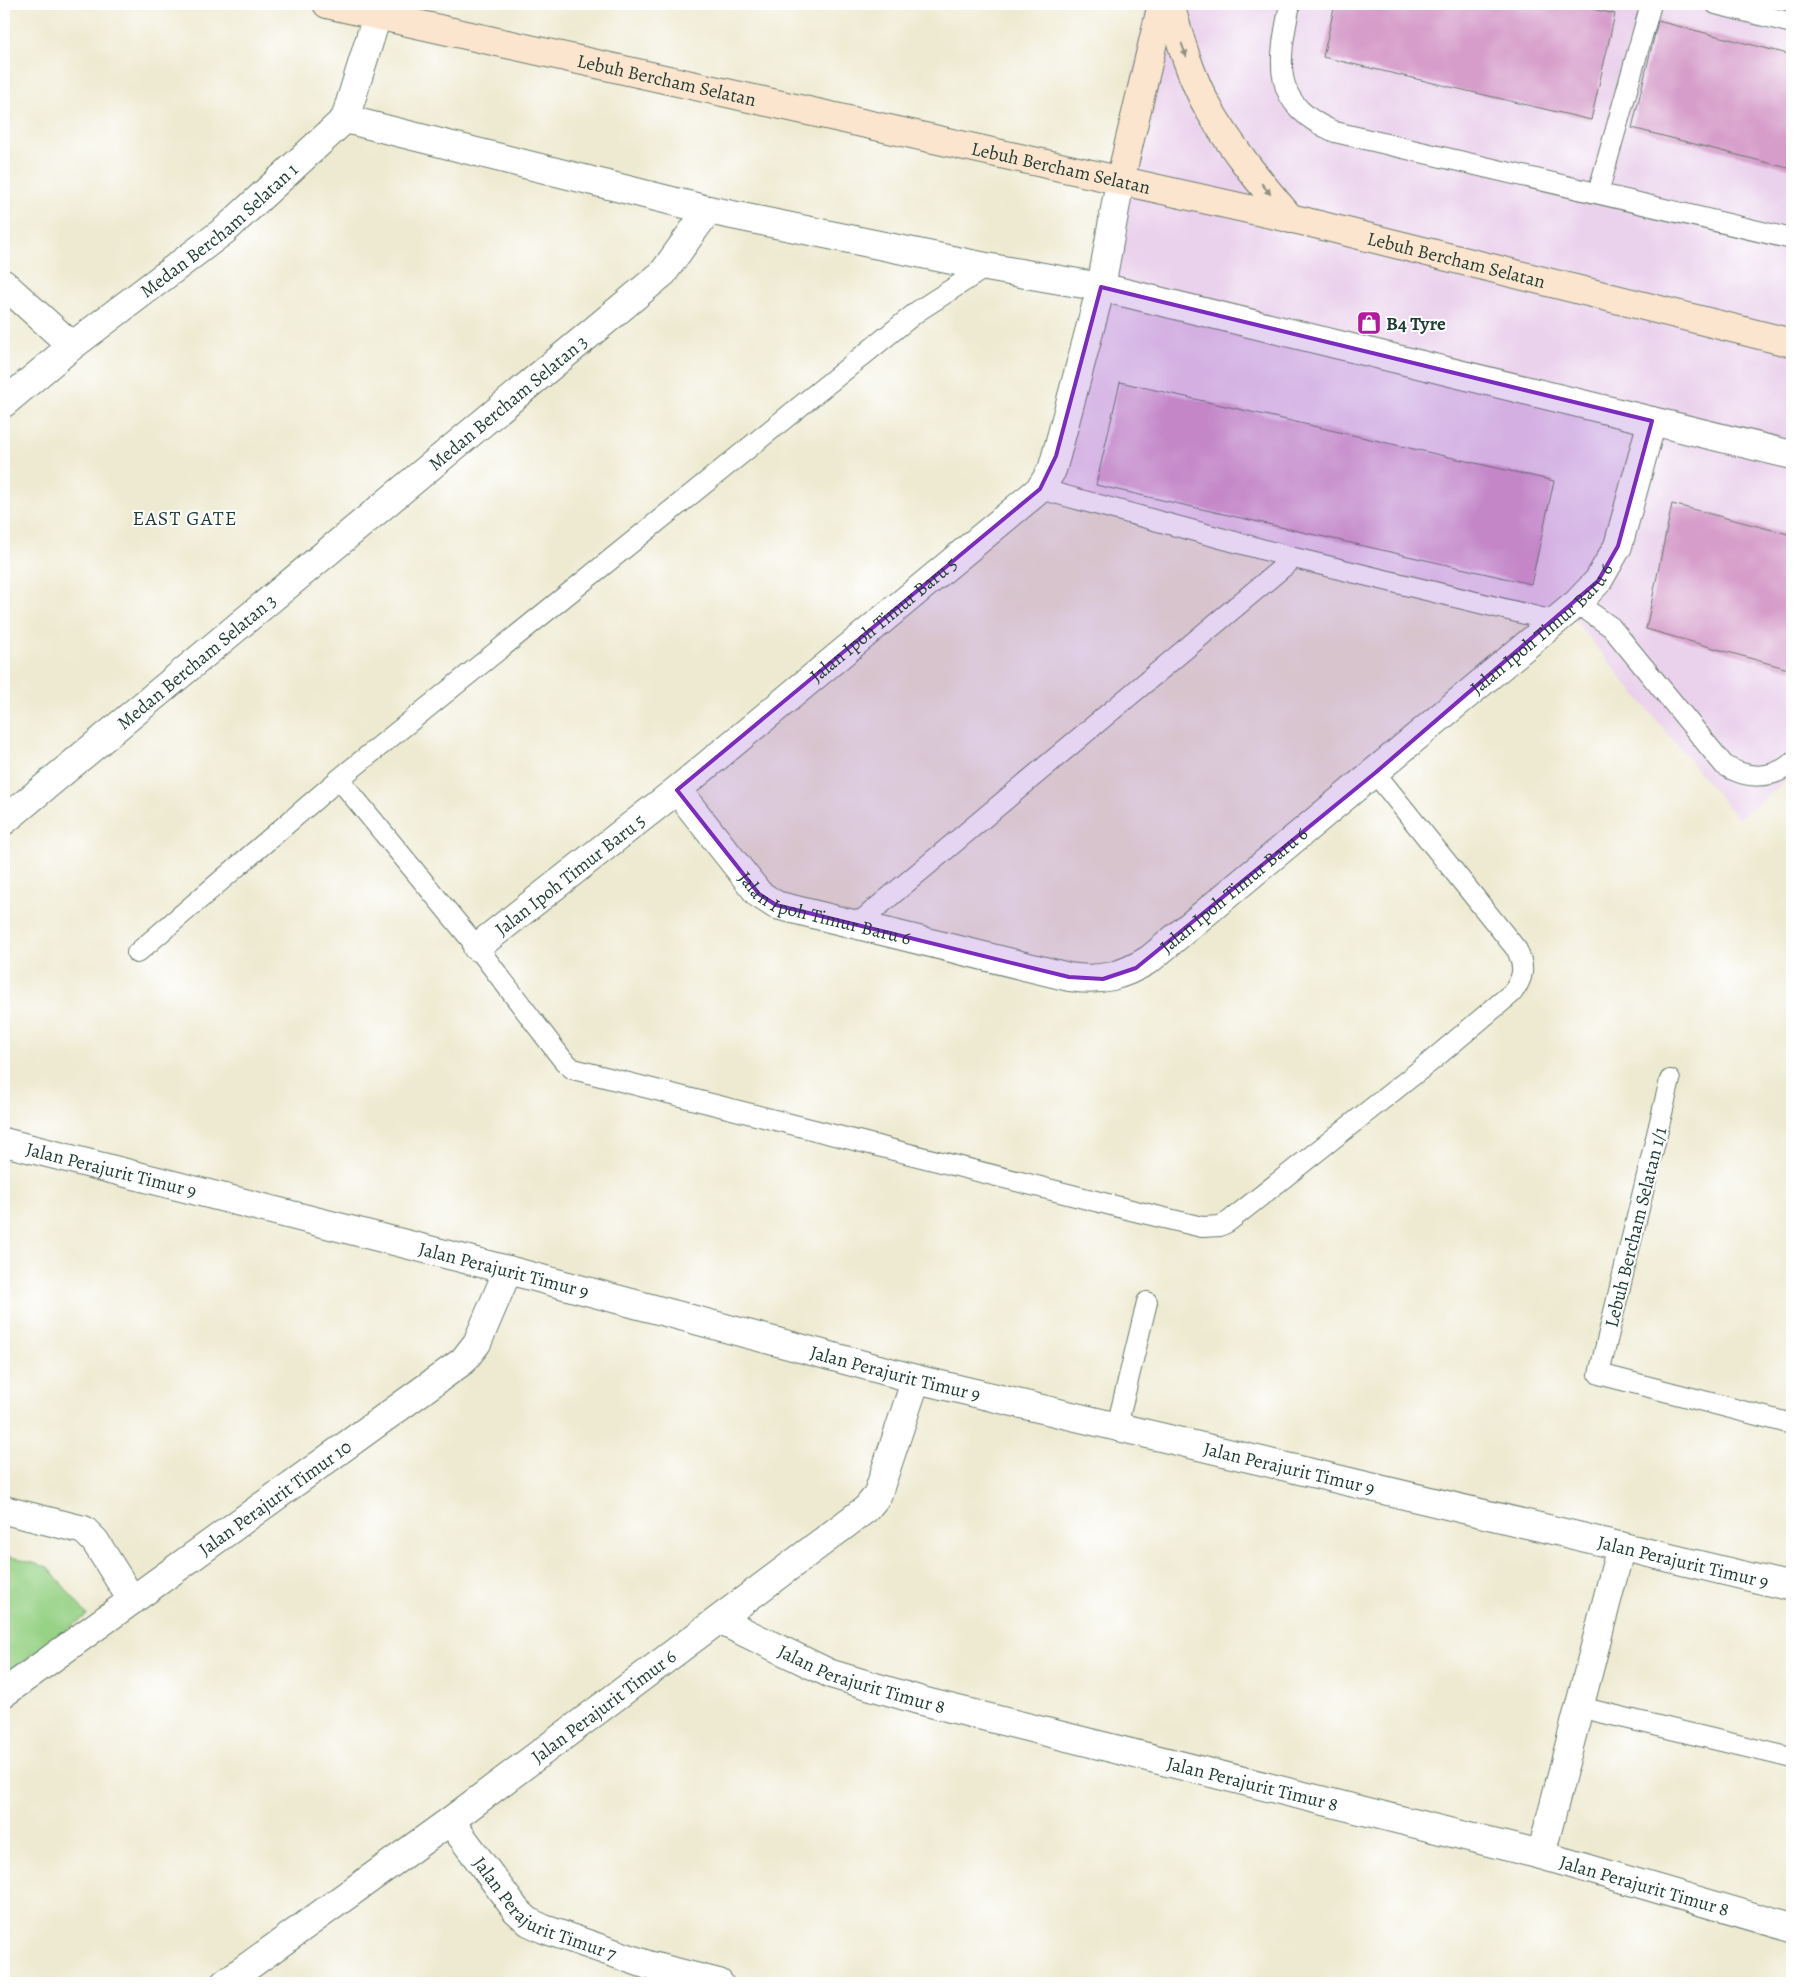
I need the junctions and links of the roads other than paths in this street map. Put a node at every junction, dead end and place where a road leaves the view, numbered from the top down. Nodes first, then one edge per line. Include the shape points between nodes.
1 (327, 4) edge
2 (1162, 4) edge
3 (1170, 4) edge
4 (1290, 4) edge
5 (1651, 4) edge
6 (1716, 4) edge
7 (377, 16) junction
8 (1792, 23) edge
9 (345, 119) junction
10 (1120, 180) junction
11 (1598, 193) junction
12 (708, 210) junction
13 (1290, 219) junction
14 (1792, 238) edge
15 (986, 267) junction
16 (4, 284) edge
17 (1101, 287) junction
18 (1792, 343) edge
19 (72, 346) junction
20 (4, 403) edge
21 (1652, 421) junction
22 (1792, 455) edge
23 (1040, 489) junction
24 (1294, 558) junction
25 (1577, 603) junction
26 (1554, 621) junction
27 (1792, 763) edge
28 (1375, 773) junction
29 (339, 779) junction
30 (677, 790) junction
31 (4, 821) edge
32 (856, 925) junction
33 (477, 947) junction
34 (137, 953) dead end
35 (1670, 1080) dead end
36 (4, 1142) edge
37 (508, 1270) junction
38 (1147, 1302) dead end
39 (916, 1379) junction
40 (1792, 1424) edge
41 (1117, 1426) junction
42 (4, 1510) edge
43 (1621, 1546) junction
44 (1792, 1587) edge
45 (132, 1600) junction
46 (719, 1620) junction
47 (4, 1693) edge
48 (1579, 1707) junction
49 (1792, 1758) edge
50 (450, 1821) junction
51 (1541, 1855) junction
52 (1792, 1928) edge
53 (645, 1974) edge
54 (225, 1983) edge
55 (719, 1983) edge

1 - 7 street, Lebuh Bercham Selatan
2 - 10 street
3 -> 13 street via 1183,50 1209,110 1245,165
4 - 11 lane via 1280,69 1286,90 1298,109 1315,124 1335,132
5 - 11 lane
6 - 8 lane
7 - 9 street, Medan Bercham Selatan 1
7 - 10 street, Lebuh Bercham Selatan
9 - 12 street
9 - 19 street, Medan Bercham Selatan 1 via 225,230
10 - 13 street, Lebuh Bercham Selatan
10 - 17 street, Jalan Ipoh Timur Baru 5
11 - 14 lane
12 - 15 street
12 - 31 street, Medan Bercham Selatan 3 via 663,273
13 - 18 street, Lebuh Bercham Selatan
15 - 17 street
15 - 29 lane via 918,311
16 - 19 street
17 - 21 street
17 - 23 street, Jalan Ipoh Timur Baru 5 via 1052,470
19 - 20 street, Medan Bercham Selatan 1
21 - 22 street
21 - 25 street, Jalan Ipoh Timur Baru 6 via 1618,546 1598,581
23 - 24 lane
23 - 30 street, Jalan Ipoh Timur Baru 5
24 - 26 lane
24 - 32 lane
25 - 26 street, Jalan Ipoh Timur Baru 6
25 - 27 lane via 1611,627 1724,766 1735,772 1760,776 1775,773
26 - 28 street, Jalan Ipoh Timur Baru 6
28 - 32 street, Jalan Ipoh Timur Baru 6 via 1150,959 1120,975 1103,979 1069,977
28 - 33 lane via 1517,950 1524,972 1520,984 1430,1062 1220,1226 1202,1227 1135,1211 574,1069 563,1060
29 - 33 lane
29 - 34 lane
30 - 32 street, Jalan Ipoh Timur Baru 6 via 764,899 776,905
30 - 33 street, Jalan Ipoh Timur Baru 5
35 - 40 lane, Lebuh Bercham Selatan 1/1 via 1599,1374
36 - 37 street, Jalan Perajurit Timur 9
37 - 39 street, Jalan Perajurit Timur 9
37 - 45 street, Jalan Perajurit Timur 10 via 477,1344 462,1361
38 - 41 lane
39 - 41 street, Jalan Perajurit Timur 9
39 - 46 street, Jalan Perajurit Timur 6 via 880,1488 872,1503
41 - 43 street, Jalan Perajurit Timur 9
42 - 45 street via 84,1530 95,1541
43 - 44 street, Jalan Perajurit Timur 9
43 - 48 street
45 - 47 street, Jalan Perajurit Timur 10
46 - 50 street, Jalan Perajurit Timur 6
46 - 51 street, Jalan Perajurit Timur 8 via 831,1674 922,1701
48 - 49 lane
48 - 51 street
50 - 53 street, Jalan Perajurit Timur 7 via 516,1910 529,1922
50 - 54 street, Jalan Perajurit Timur 6
51 - 52 street, Jalan Perajurit Timur 8
53 - 55 street, Jalan Perajurit Timur 7

